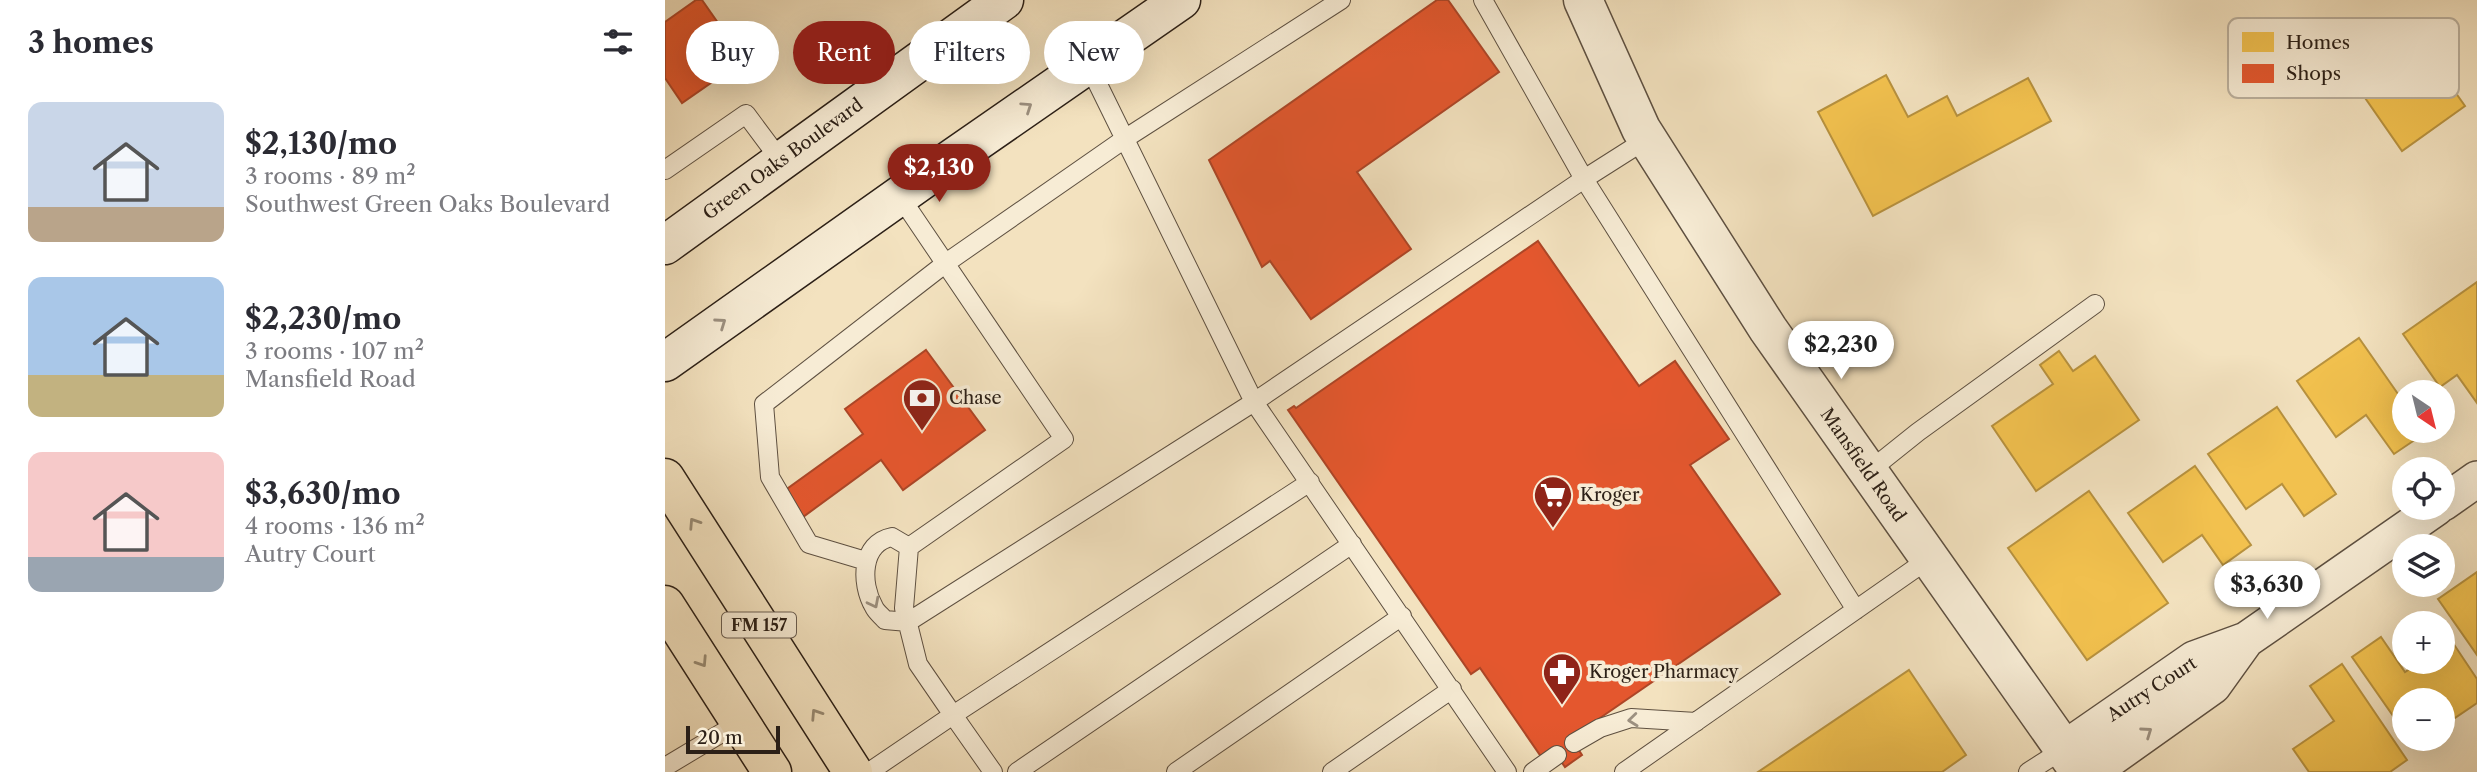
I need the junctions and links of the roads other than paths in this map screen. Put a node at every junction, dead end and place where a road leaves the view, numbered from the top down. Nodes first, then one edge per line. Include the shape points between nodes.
1 (1004, 0) edge
2 (1181, 0) edge
3 (1341, 0) edge
4 (1483, 0) edge
5 (1583, 0) edge
6 (1144, 25) edge
7 (1059, 84) edge
8 (1098, 84) edge
9 (1126, 138) junction
10 (1647, 139) junction
11 (781, 161) junction
12 (665, 170) edge
13 (1584, 179) junction
14 (899, 195) junction
15 (665, 244) edge
16 (946, 264) junction
17 (2095, 304) dead end
18 (665, 362) edge
19 (1254, 401) junction
20 (1868, 472) junction
21 (665, 478) edge
22 (2477, 479) edge
23 (1310, 482) junction
24 (2455, 495) edge
25 (2419, 520) edge
26 (1352, 544) junction
27 (909, 547) junction
28 (1930, 558) junction
29 (866, 561) junction
30 (665, 605) edge
31 (1856, 610) junction
32 (1402, 616) junction
33 (908, 622) junction
34 (1452, 689) junction
35 (953, 715) junction
36 (740, 722) junction
37 (1696, 722) junction
38 (1574, 743) dead end
39 (1557, 755) dead end
40 (2078, 764) edge
41 (669, 768) edge
42 (772, 772) edge
43 (853, 772) edge
44 (869, 772) edge
45 (993, 772) edge
46 (1017, 772) edge
47 (1175, 772) edge
48 (1332, 772) edge
49 (1507, 772) edge
50 (1533, 772) edge
51 (1624, 772) edge
52 (2028, 772) edge

1 - 11 main road, Green Oaks Boulevard
2 - 6 main road
3 - 9 lane
4 - 13 lane
5 - 10 main road, Mansfield Road
14 -> 7 main road
8 - 9 lane
9 - 16 lane
9 - 19 lane
10 - 13 lane
10 - 20 main road, Mansfield Road via 1768,329
11 - 12 lane via 746,114
11 - 15 main road, Green Oaks Boulevard
13 - 19 lane
13 - 31 lane
14 - 16 lane
18 -> 14 main road
16 - 27 lane via 1064,439
16 - 29 lane via 764,404 770,478 809,544
17 - 20 lane
19 - 23 lane
19 - 33 lane
20 - 28 main road, Mansfield Road
43 -> 21 main road, FM 157
22 - 24 street
23 - 26 lane
23 - 35 lane
25 - 40 street, Autry Court via 2246,640 2194,659
26 - 32 lane
26 - 46 lane
27 - 29 lane via 892,537 882,539
27 - 33 lane via 904,608
28 - 31 lane
28 - 40 main road, Mansfield Road
29 -> 33 lane via 866,587 874,607 885,620
30 -> 36 main road
31 - 37 lane
32 - 34 lane
32 - 47 lane
33 - 35 lane via 918,664
34 - 48 lane
34 - 49 lane
35 - 44 lane
35 - 45 lane
36 - 41 lane
36 - 42 main road
37 -> 38 lane via 1631,718
37 - 51 lane
39 - 50 lane
40 - 52 lane

